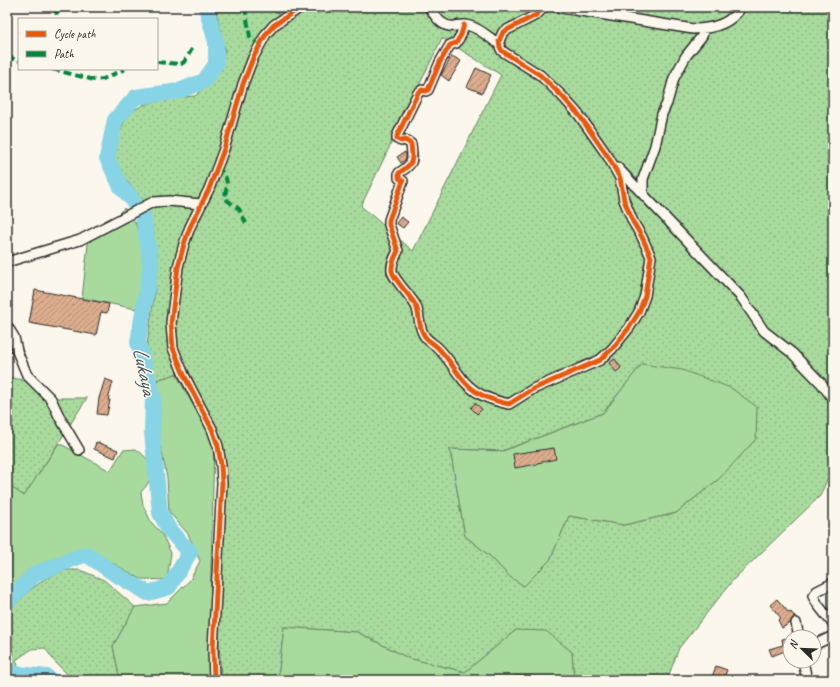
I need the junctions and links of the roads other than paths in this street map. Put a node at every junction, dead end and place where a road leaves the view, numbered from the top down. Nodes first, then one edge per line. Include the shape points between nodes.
1 (301, 7) edge
2 (429, 7) edge
3 (544, 7) edge
4 (556, 7) edge
5 (741, 7) edge
6 (464, 25) junction
7 (704, 29) junction
8 (499, 44) junction
9 (609, 158) junction
10 (643, 193) junction
11 (201, 204) junction
12 (7, 262) edge
13 (7, 326) edge
14 (833, 399) edge
15 (79, 450) dead end
16 (833, 583) edge
17 (796, 623) dead end
18 (833, 624) edge
19 (797, 629) edge
20 (833, 636) edge
21 (822, 641) edge
22 (805, 669) edge
23 (214, 680) edge
24 (807, 680) edge

1 - 11 street via 274,25 260,45 243,84 218,166
2 - 6 street via 446,26
3 - 8 street via 536,15 503,32
4 - 7 street
5 - 7 street via 726,22
6 - 8 street via 473,27
6 - 9 street via 456,43 450,45 440,62 428,90 418,93 398,132 398,139 411,144 412,159 410,166 399,173 399,178 403,181 389,222 398,251 393,260 392,271 417,308 424,336 439,349 460,377 479,394 509,404 533,389 600,360 629,328 639,312 645,296 651,257 624,200 620,178
7 - 10 street via 674,78 643,179
8 - 9 street via 506,55 540,75 562,96 579,115
9 - 10 street
10 - 14 street via 741,297 764,331 792,353
11 - 12 street via 153,202 80,240
11 - 23 street via 190,227 180,261 171,338 184,375 212,429 221,466 213,649
13 - 15 street via 14,337 27,374 52,399
16 - 18 street via 817,591 813,599
17 - 19 street
20 - 21 street
22 - 24 street

